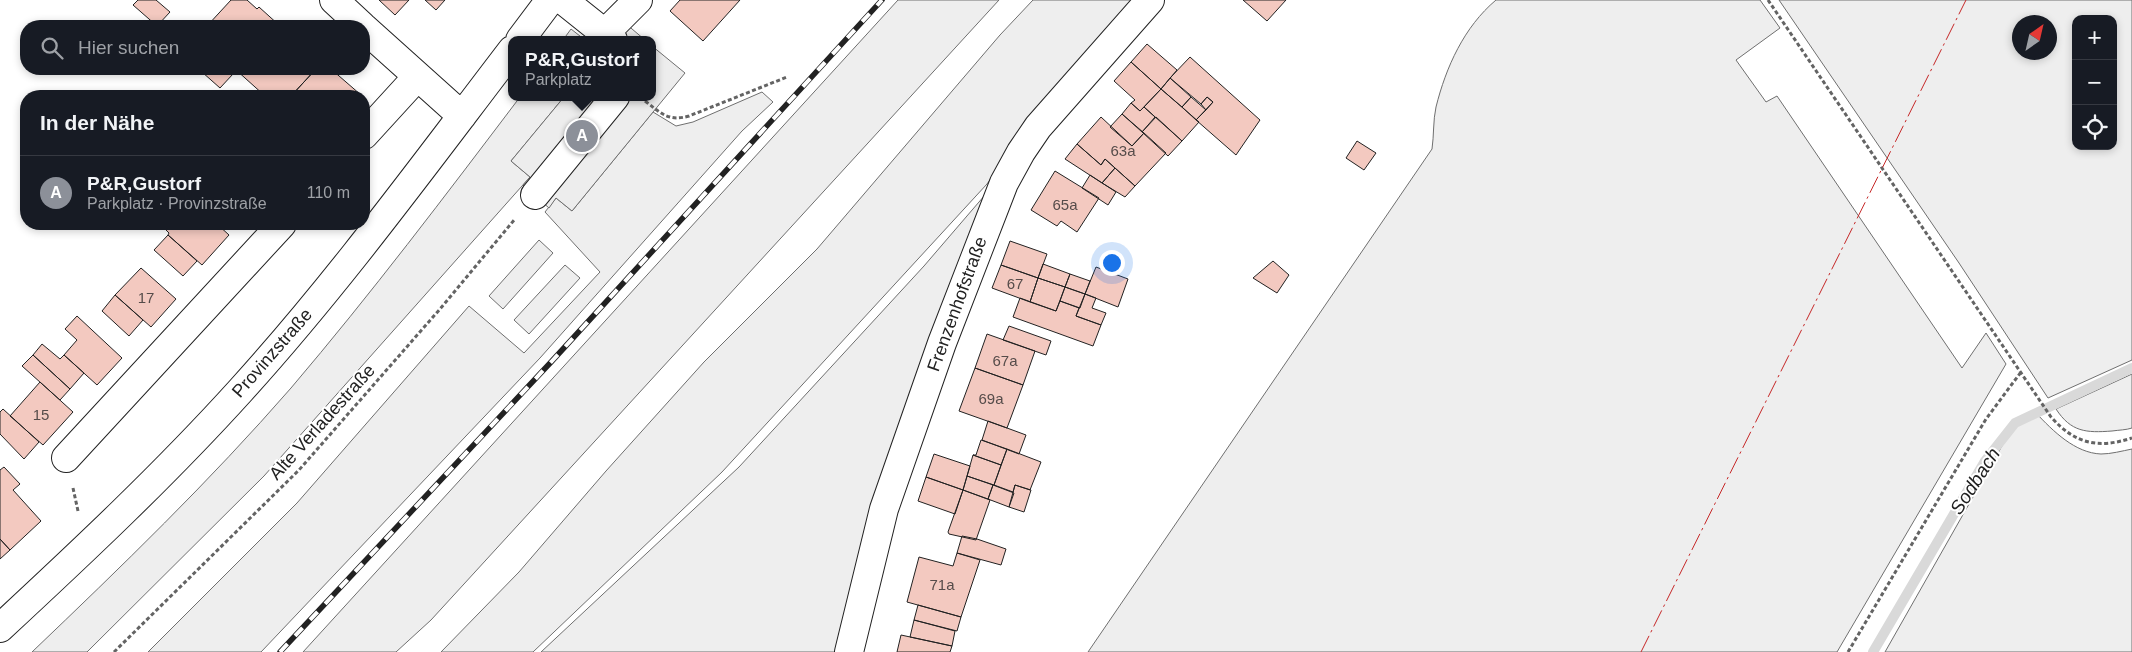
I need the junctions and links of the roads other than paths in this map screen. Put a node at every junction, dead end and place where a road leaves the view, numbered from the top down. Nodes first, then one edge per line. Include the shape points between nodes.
1 (334, 0) edge
2 (550, 0) edge
3 (563, 0) edge
4 (638, 0) edge
5 (1150, 0) edge
6 (355, 20) edge
7 (370, 33) edge
8 (523, 36) edge
9 (608, 36) edge
10 (610, 36) edge
11 (508, 55) edge
12 (417, 77) junction
13 (613, 101) edge
14 (462, 116) junction
15 (370, 128) edge
16 (535, 195) road end
17 (276, 230) edge
18 (66, 458) road end
19 (0, 628) edge
20 (849, 652) edge

1 - 6 street
2 - 8 street
3 - 9 street
4 - 10 street
5 - 20 street, Frenzenhofstraße via 1038,127 1007,175 912,424 876,538
7 - 12 street
11 - 14 street, Provinzstraße
12 - 14 street
12 - 15 street
13 - 16 street
14 - 19 street, Provinzstraße via 333,281 242,389 156,480
17 - 18 street

